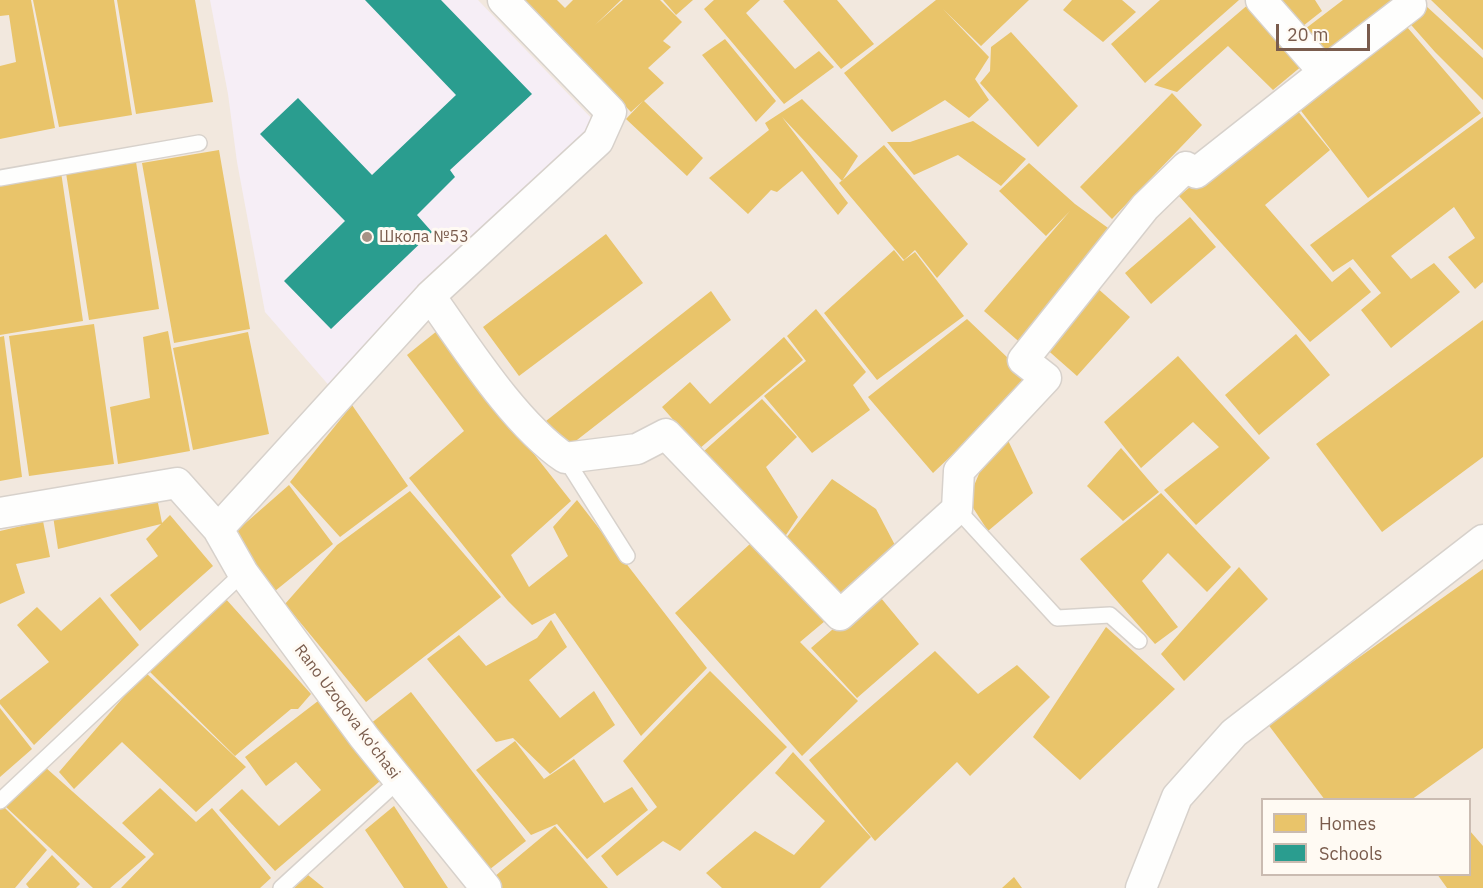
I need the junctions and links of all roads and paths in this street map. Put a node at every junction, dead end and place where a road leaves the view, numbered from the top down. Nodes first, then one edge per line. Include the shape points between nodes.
1 (503, 0) edge
2 (1262, 0) edge
3 (1411, 4) dead end
4 (1324, 72) junction
5 (199, 143) dead end
6 (0, 178) edge
7 (430, 296) junction
8 (565, 458) junction
9 (957, 509) junction
10 (0, 513) edge
11 (218, 529) junction
12 (1483, 540) edge
13 (627, 556) dead end
14 (243, 573) junction
15 (1139, 641) dead end
16 (399, 780) junction
17 (0, 801) edge
18 (280, 888) edge
19 (486, 888) edge
20 (1141, 888) edge

1 - 7 street via 611,111 598,141
2 - 4 street
3 - 4 street
4 - 9 street via 1196,173 1186,167 1145,207 1023,360 1046,378 959,471
5 - 6 lane
7 - 8 street via 543,443
7 - 11 street
8 - 9 street via 637,449 666,434 840,615
8 - 13 lane
9 - 15 lane via 1057,618 1110,615
10 - 11 street, Rano Uzoqova ko'chasi via 177,483
11 - 14 street, Rano Uzoqova ko'chasi
12 - 20 street via 1234,733 1177,797
14 - 16 street, Rano Uzoqova ko'chasi
14 - 17 lane
16 - 18 lane
16 - 19 street, Rano Uzoqova ko'chasi

